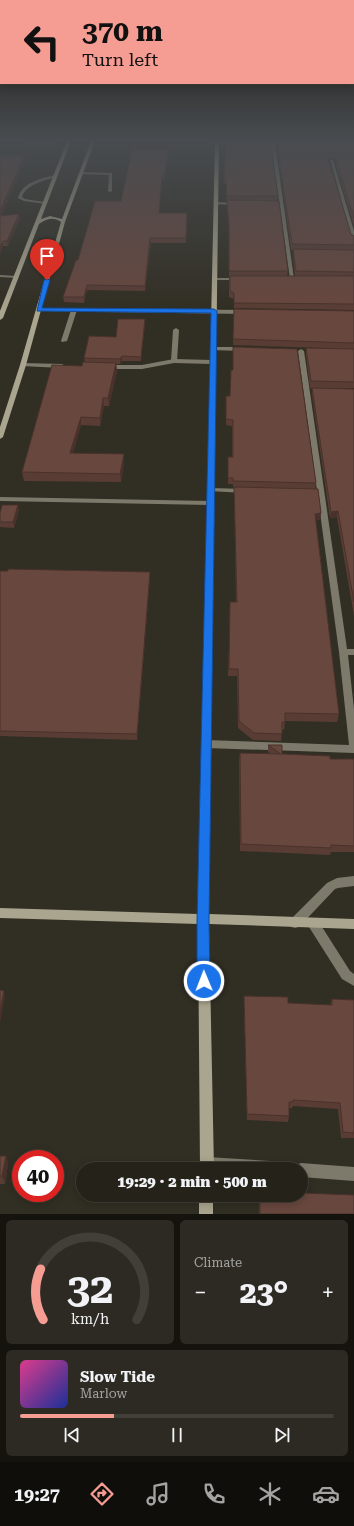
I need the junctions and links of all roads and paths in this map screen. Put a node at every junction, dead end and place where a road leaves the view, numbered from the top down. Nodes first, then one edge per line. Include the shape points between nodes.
1 (20, 198) edge
2 (48, 198) edge
3 (72, 198) edge
4 (215, 198) edge
5 (280, 198) edge
6 (342, 198) edge
7 (46, 203) junction
8 (215, 203) junction
9 (244, 204) edge
10 (274, 204) edge
11 (281, 204) junction
12 (63, 222) junction
13 (38, 223) junction
14 (354, 239) edge
15 (288, 252) junction
16 (296, 252) edge
17 (0, 276) edge
18 (17, 276) junction
19 (214, 279) junction
20 (245, 279) edge
21 (284, 279) edge
22 (292, 279) junction
23 (300, 280) edge
24 (2, 309) edge
25 (39, 310) junction
26 (74, 310) junction
27 (214, 311) junction
28 (253, 312) edge
29 (0, 318) edge
30 (176, 330) dead end
31 (64, 341) dead end
32 (212, 348) junction
33 (249, 350) edge
34 (301, 351) dead end
35 (174, 361) junction
36 (212, 362) junction
37 (23, 365) junction
38 (70, 366) edge
39 (101, 367) edge
40 (8, 409) junction
41 (0, 413) edge
42 (1, 428) edge
43 (0, 437) edge
44 (211, 490) junction
45 (250, 491) edge
46 (0, 499) edge
47 (210, 503) junction
48 (343, 652) junction
49 (354, 652) edge
50 (206, 744) junction
51 (354, 749) edge
52 (354, 882) edge
53 (0, 913) edge
54 (203, 921) junction
55 (295, 923) junction
56 (313, 923) junction
57 (354, 924) edge
58 (354, 980) edge
59 (207, 1162) edge
60 (308, 1171) edge
61 (354, 1174) edge
62 (206, 1202) edge
63 (206, 1214) edge

1 - 7 street
2 - 7 street
3 - 12 street
4 - 8 street
5 - 11 street
6 - 14 street
7 - 13 street
8 - 9 street
8 - 19 street
10 - 11 street
11 - 15 street
12 - 13 street via 58,217 47,217
12 - 25 street
13 - 18 street
15 - 16 street
15 - 22 street
17 - 18 street
18 - 24 street
19 - 20 street
19 - 27 street
21 - 22 street
22 - 23 street
24 - 29 street
25 - 26 street
25 - 37 street
26 - 27 street
26 - 31 street
27 - 28 street
27 - 32 street
30 - 35 street
32 - 33 street
32 - 36 street
34 - 48 street via 311,391 316,493
35 - 36 street
35 - 39 street via 142,367
36 - 44 street
37 - 38 street
37 - 40 street
40 - 41 street
40 - 42 street
42 - 43 street
44 - 45 street
44 - 47 street
46 - 47 street
47 - 50 street
48 - 49 street
48 - 51 street
50 - 51 street
50 - 54 street
52 - 55 street via 337,882 331,886
53 - 54 street
54 - 55 street
54 - 59 street
55 - 56 street
56 - 57 street
56 - 58 street via 346,975
60 - 61 street
62 - 63 street

